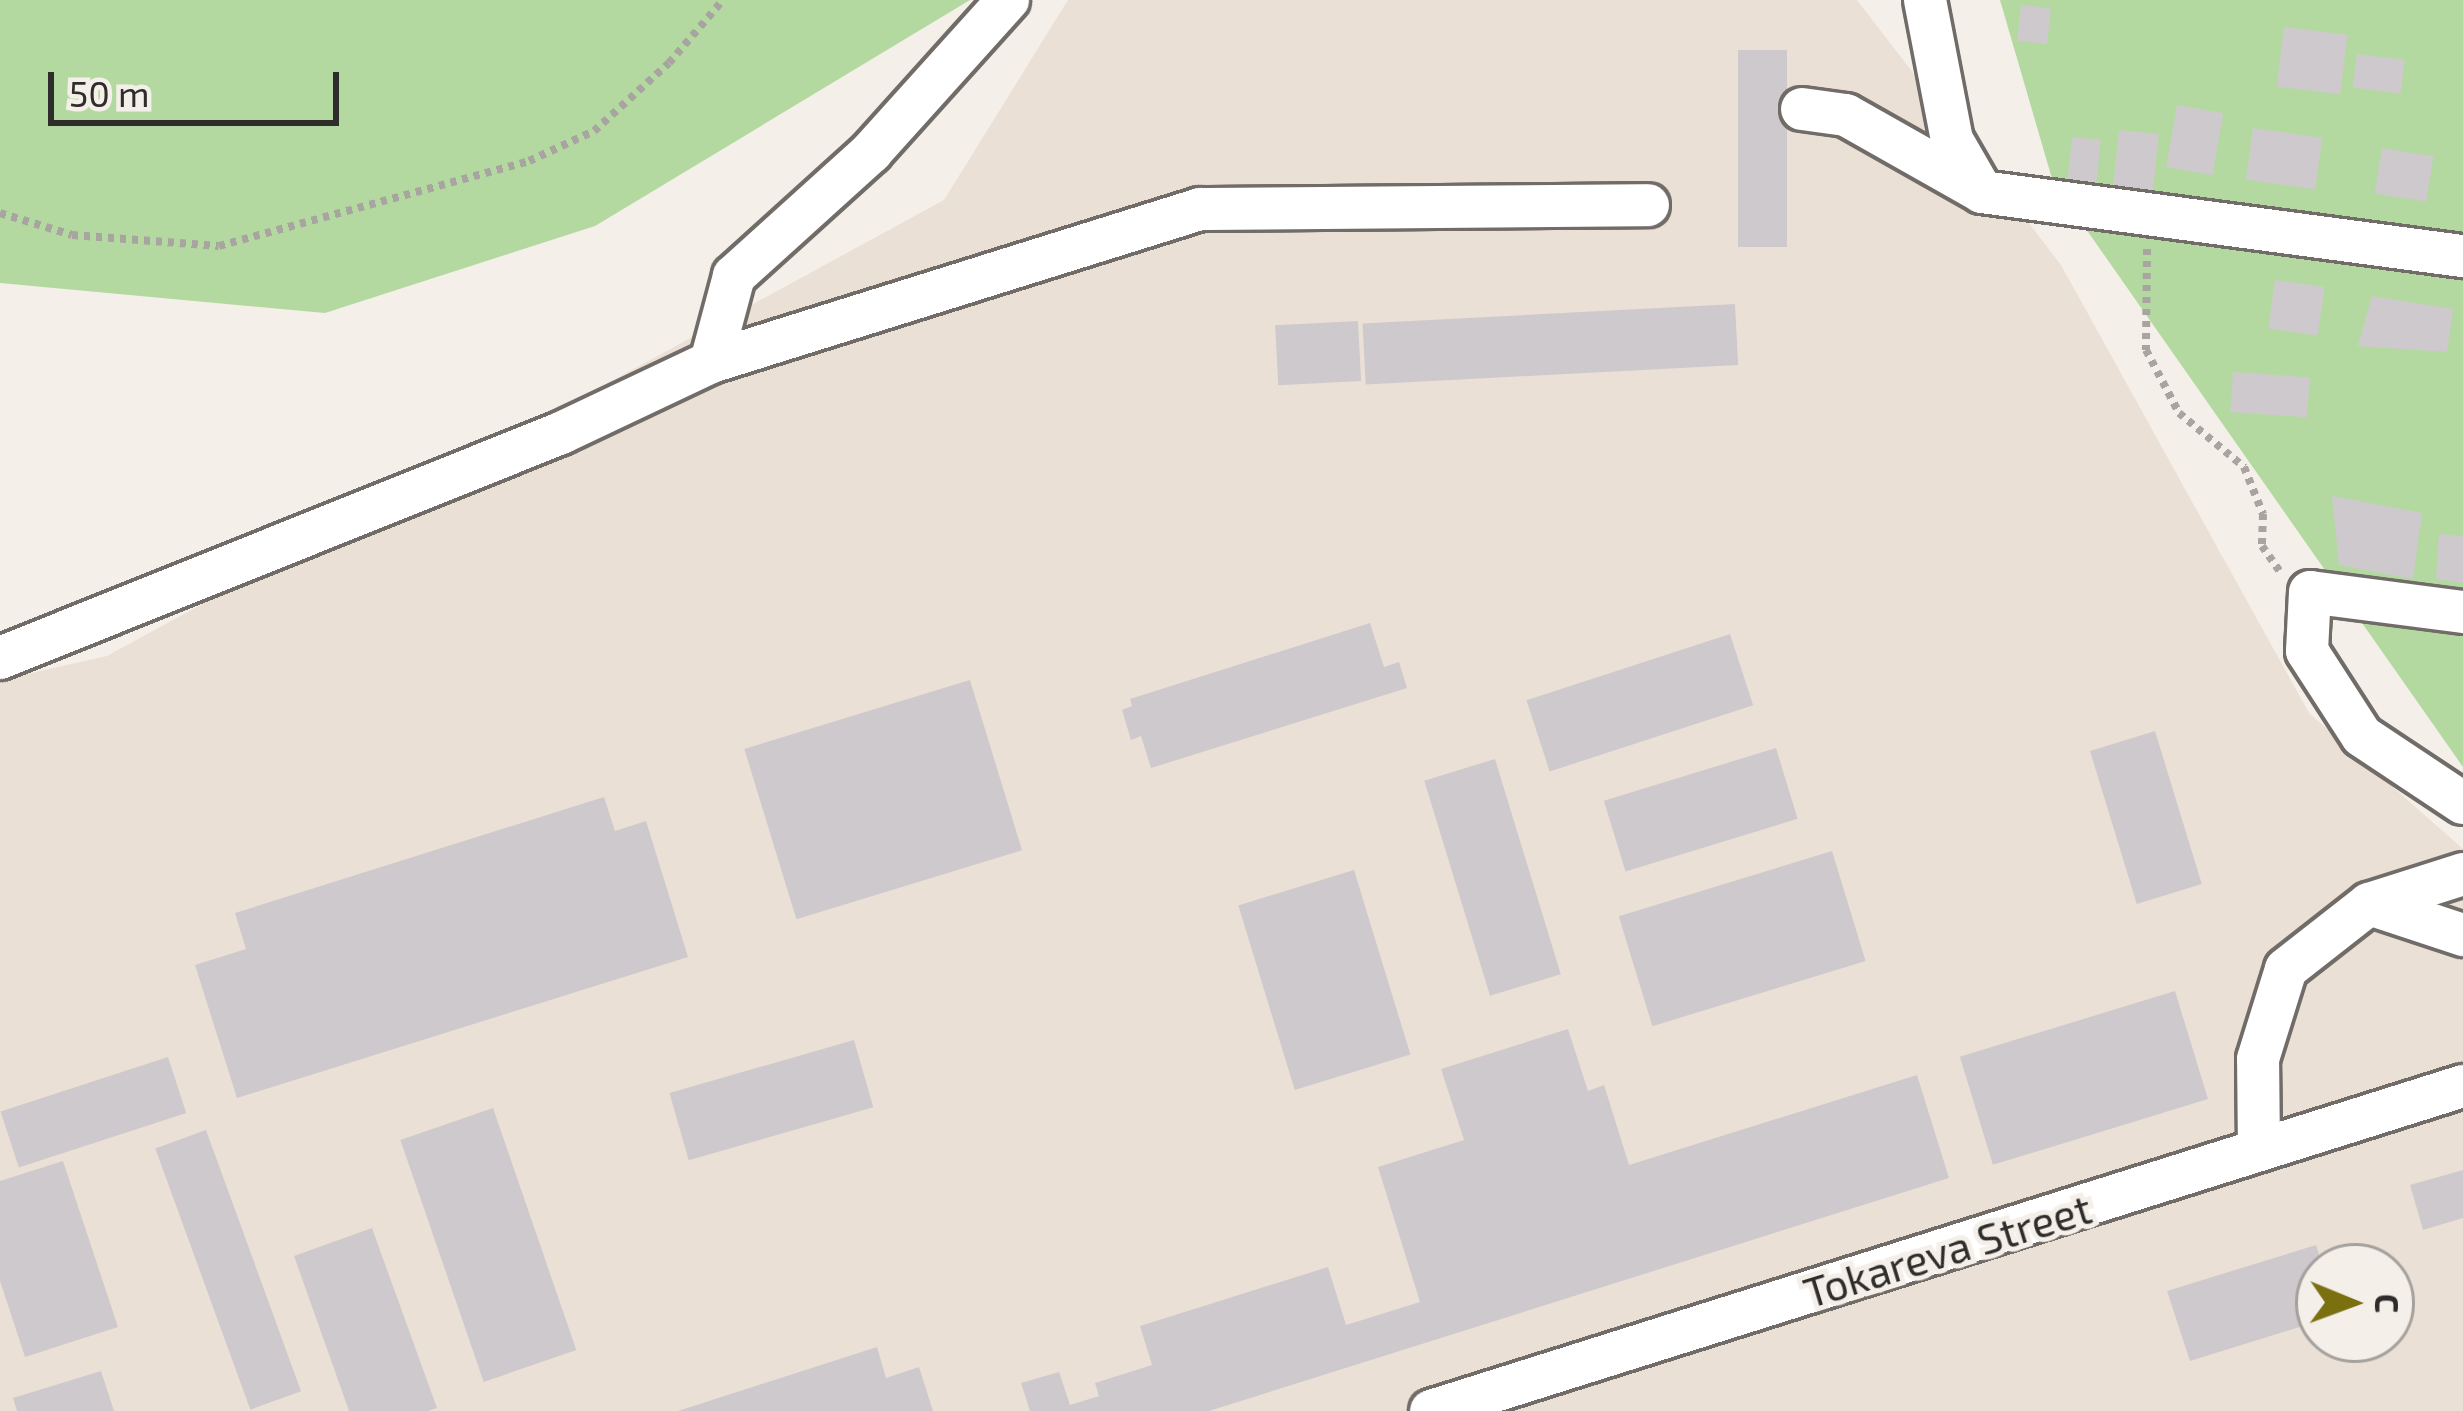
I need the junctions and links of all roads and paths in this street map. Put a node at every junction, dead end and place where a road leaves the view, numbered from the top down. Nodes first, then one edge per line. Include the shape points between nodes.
1 (723, 0) edge
2 (1008, 0) edge
3 (1925, 0) edge
4 (1802, 109) dead end
5 (1982, 192) junction
6 (1648, 205) dead end
7 (0, 213) edge
8 (2152, 219) junction
9 (2463, 256) edge
10 (711, 362) junction
11 (2310, 603) junction
12 (2463, 613) edge
13 (0, 658) edge
14 (2463, 803) edge
15 (2463, 874) edge
16 (2369, 904) junction
17 (2463, 934) edge
18 (2463, 1086) edge
19 (2259, 1150) junction
20 (1431, 1411) edge

1 - 7 path via 594,131 529,161 219,246 72,236
2 - 10 street via 871,152 734,276
3 - 5 street via 1952,140
4 - 5 street via 1846,115
5 - 8 street
6 - 10 street via 1200,209
8 - 9 street
8 - 11 path via 2146,350 2179,412 2244,466 2264,514 2262,546
10 - 13 street via 561,433
11 - 12 street
11 - 14 street via 2307,651 2362,736
15 - 16 street
16 - 17 street
16 - 19 street via 2286,969 2258,1060
18 - 19 street, Tokareva Street
19 - 20 street, Tokareva Street

